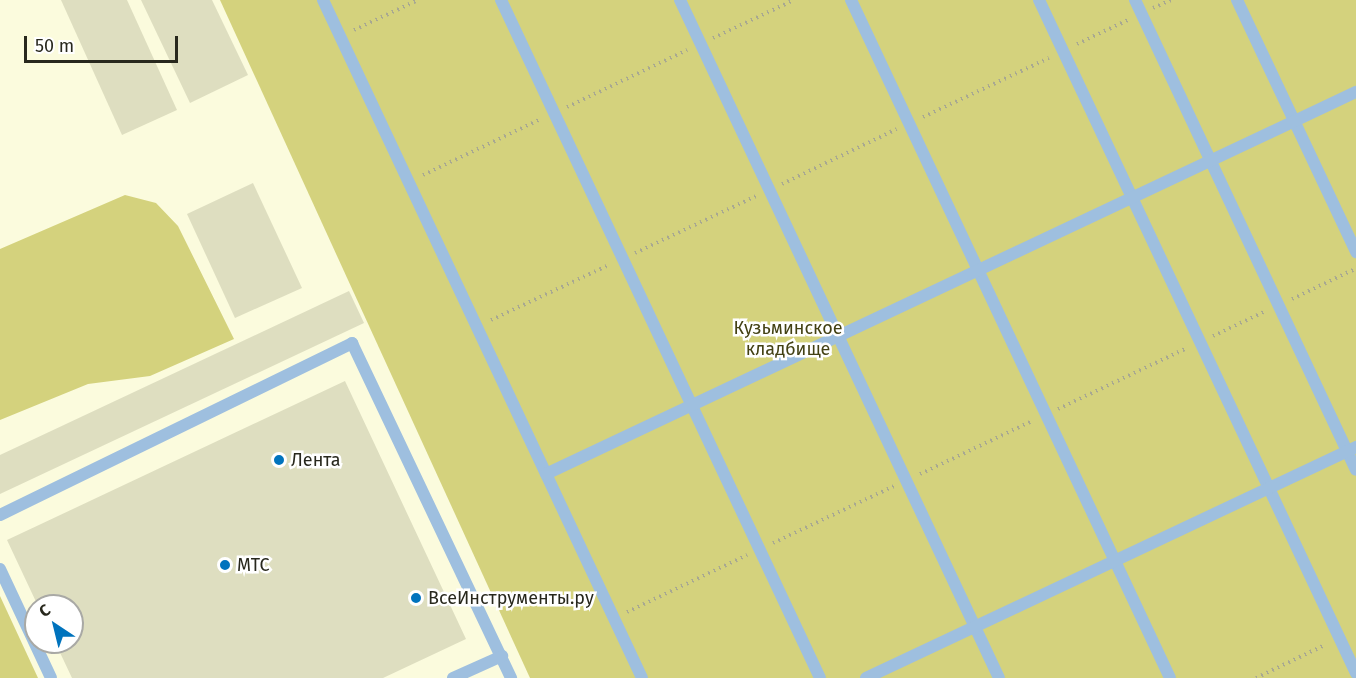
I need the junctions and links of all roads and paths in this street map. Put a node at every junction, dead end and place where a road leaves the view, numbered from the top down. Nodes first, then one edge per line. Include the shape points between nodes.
1 (323, 0) edge
2 (418, 0) edge
3 (501, 0) edge
4 (680, 0) edge
5 (794, 0) edge
6 (851, 0) edge
7 (1039, 0) edge
8 (1135, 0) edge
9 (1171, 0) edge
10 (1237, 0) edge
11 (1141, 14) junction
12 (340, 37) junction
13 (701, 44) junction
14 (1063, 51) junction
15 (1356, 92) edge
16 (554, 113) junction
17 (1294, 121) junction
18 (909, 124) junction
19 (1210, 161) junction
20 (409, 182) junction
21 (769, 189) junction
22 (1132, 198) junction
23 (1356, 252) edge
24 (622, 259) junction
25 (1356, 268) edge
26 (978, 270) junction
27 (1278, 305) junction
28 (477, 327) junction
29 (838, 336) junction
30 (1200, 342) junction
31 (692, 406) junction
32 (1046, 415) junction
33 (1352, 449) edge
34 (1356, 470) edge
35 (546, 474) junction
36 (906, 480) junction
37 (1269, 488) junction
38 (0, 515) edge
39 (759, 549) junction
40 (1114, 561) junction
41 (0, 569) edge
42 (614, 618) junction
43 (975, 626) junction
44 (1340, 638) junction
45 (502, 656) junction
46 (1356, 673) edge
47 (51, 678) edge
48 (453, 678) edge
49 (511, 678) edge
50 (642, 678) edge
51 (820, 678) edge
52 (866, 678) edge
53 (999, 678) edge
54 (1170, 678) edge
55 (1256, 678) edge

1 - 12 lane
2 - 12 path
3 - 16 lane
4 - 13 lane
5 - 13 path
6 - 18 lane
7 - 14 lane
8 - 11 lane
9 - 11 path
10 - 17 lane
11 - 14 path
11 - 19 lane
12 - 20 lane
13 - 16 path
13 - 21 lane
14 - 18 path
14 - 22 lane
15 - 17 lane
16 - 20 path
16 - 24 lane
17 - 19 lane
17 - 23 lane
18 - 21 path
18 - 26 lane
19 - 22 lane
19 - 27 lane
20 - 28 lane
21 - 24 path
21 - 29 lane
22 - 26 lane
22 - 30 lane
24 - 28 path
24 - 31 lane
25 - 27 path
26 - 29 lane
26 - 32 lane
27 - 30 path
27 - 33 lane
28 - 35 lane
29 - 31 lane
29 - 36 lane
30 - 32 path
30 - 37 lane
31 - 35 lane
31 - 39 lane
32 - 36 path
32 - 40 lane
33 - 34 lane
33 - 37 lane
35 - 42 lane
36 - 39 path
36 - 43 lane
37 - 40 lane
37 - 44 lane
38 - 45 lane via 352,343
39 - 42 path
39 - 51 lane
40 - 43 lane
40 - 54 lane
41 - 47 lane
42 - 50 lane
43 - 52 lane
43 - 53 lane
44 - 46 lane
44 - 55 path
45 - 48 lane
45 - 49 lane

